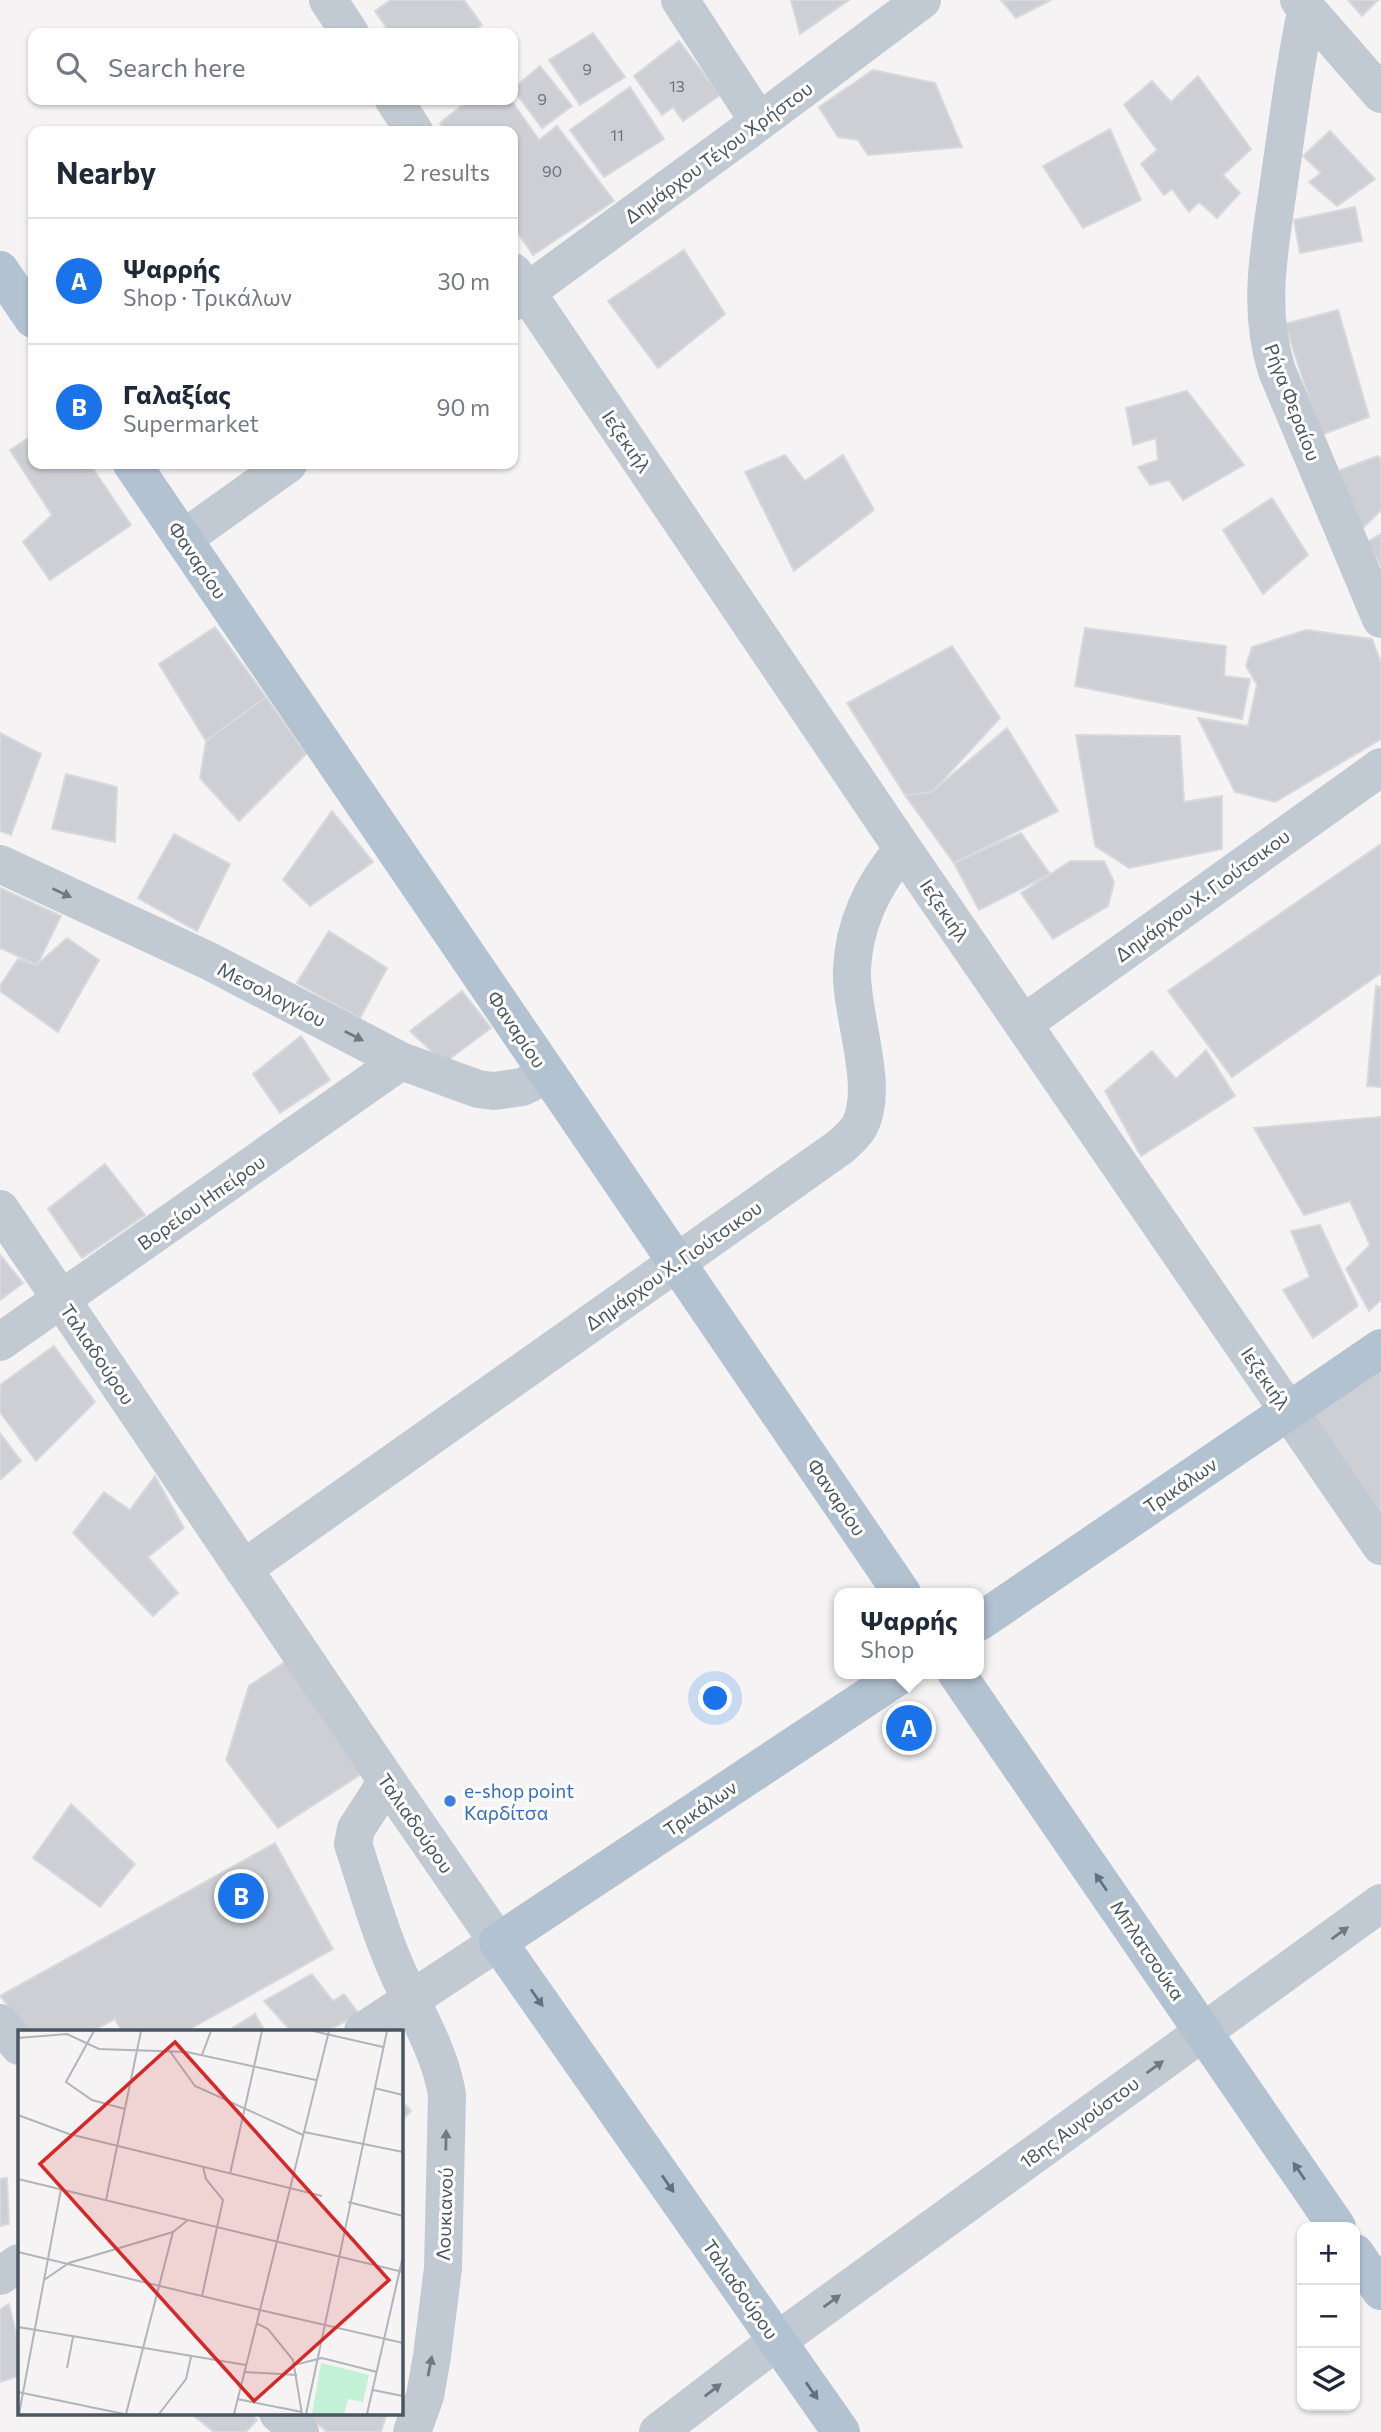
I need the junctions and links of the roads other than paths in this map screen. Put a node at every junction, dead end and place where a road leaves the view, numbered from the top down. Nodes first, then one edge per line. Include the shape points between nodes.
1 (328, 0) edge
2 (680, 0) edge
3 (922, 0) edge
4 (1303, 4) edge
5 (347, 28) edge
6 (1381, 94) edge
7 (397, 105) edge
8 (759, 122) junction
9 (411, 126) edge
10 (0, 270) edge
11 (518, 287) edge
12 (518, 289) edge
13 (28, 312) edge
14 (135, 469) edge
15 (281, 469) edge
16 (183, 539) junction
17 (1381, 619) edge
18 (1381, 767) edge
19 (903, 849) junction
20 (0, 864) edge
21 (1023, 1024) junction
22 (401, 1061) junction
23 (548, 1074) junction
24 (0, 1209) edge
25 (677, 1263) junction
26 (61, 1300) junction
27 (0, 1342) edge
28 (1381, 1348) edge
29 (1289, 1411) junction
30 (1381, 1546) edge
31 (243, 1569) junction
32 (899, 1588) edge
33 (984, 1619) edge
34 (894, 1679) edge
35 (960, 1679) edge
36 (387, 1781) junction
37 (1381, 1903) edge
38 (498, 1942) junction
39 (410, 2000) junction
40 (0, 2023) edge
41 (365, 2030) edge
42 (1203, 2032) junction
43 (18, 2045) edge
44 (1334, 2222) edge
45 (1360, 2260) edge
46 (18, 2264) edge
47 (0, 2276) edge
48 (1381, 2291) edge
49 (777, 2341) junction
50 (279, 2414) edge
51 (300, 2432) edge
52 (412, 2432) edge
53 (658, 2432) edge
54 (841, 2432) edge

1 - 5 street
2 - 8 street
3 - 8 street, Δημάρχου Τέγου Χρήστου
4 - 6 street
4 - 17 street, Ρήγα Φεραίου via 1266,273 1266,327 1277,371
7 - 9 street
8 - 11 street, Δημάρχου Τέγου Χρήστου
10 - 13 main road
12 - 19 street, Ιεζεκιήλ
14 - 16 main road, Φαναρίου
15 - 16 street
16 - 23 main road, Φαναρίου
18 - 21 street, Δημάρχου Χ. Γιούτσικου
19 - 21 street, Ιεζεκιήλ
19 - 25 street, Δημάρχου Χ. Γιούτσικου via 871,896 856,933 852,973 866,1090 859,1127 841,1147
20 -> 22 street, Μεσολογγίου via 209,961
21 - 29 street, Ιεζεκιήλ
22 - 23 street, Μεσολογγίου via 494,1091 522,1087
22 - 26 street, Βορείου Ηπείρου
23 - 25 main road, Φαναρίου
24 - 26 street, Ταλιαδούρου
25 - 31 street, Δημάρχου Χ. Γιούτσικου
25 - 32 main road, Φαναρίου
26 - 27 street, Βορείου Ηπείρου
26 - 31 street, Ταλιαδούρου
28 - 29 main road, Τρικάλων
29 - 30 street, Ιεζεκιήλ
29 - 33 main road, Τρικάλων
31 - 36 street, Ταλιαδούρου
34 - 38 main road, Τρικάλων
42 -> 35 main road, Μπλατσούκα
36 - 38 street, Ταλιαδούρου
36 - 39 street, Λουκιανού via 356,1829 353,1844
42 -> 37 street, 18ης Αυγούστου
38 - 39 street
38 -> 49 main road, Ταλιαδούρου
39 - 41 street
52 -> 39 street, Λουκιανού via 425,2396 443,2268 447,2095 437,2054
40 - 43 street
44 -> 42 main road, Μπλατσούκα
49 -> 42 street, 18ης Αυγούστου
45 - 48 main road
46 - 47 street
53 -> 49 street, 18ης Αυγούστου
49 -> 54 main road, Ταλιαδούρου
50 - 51 street

